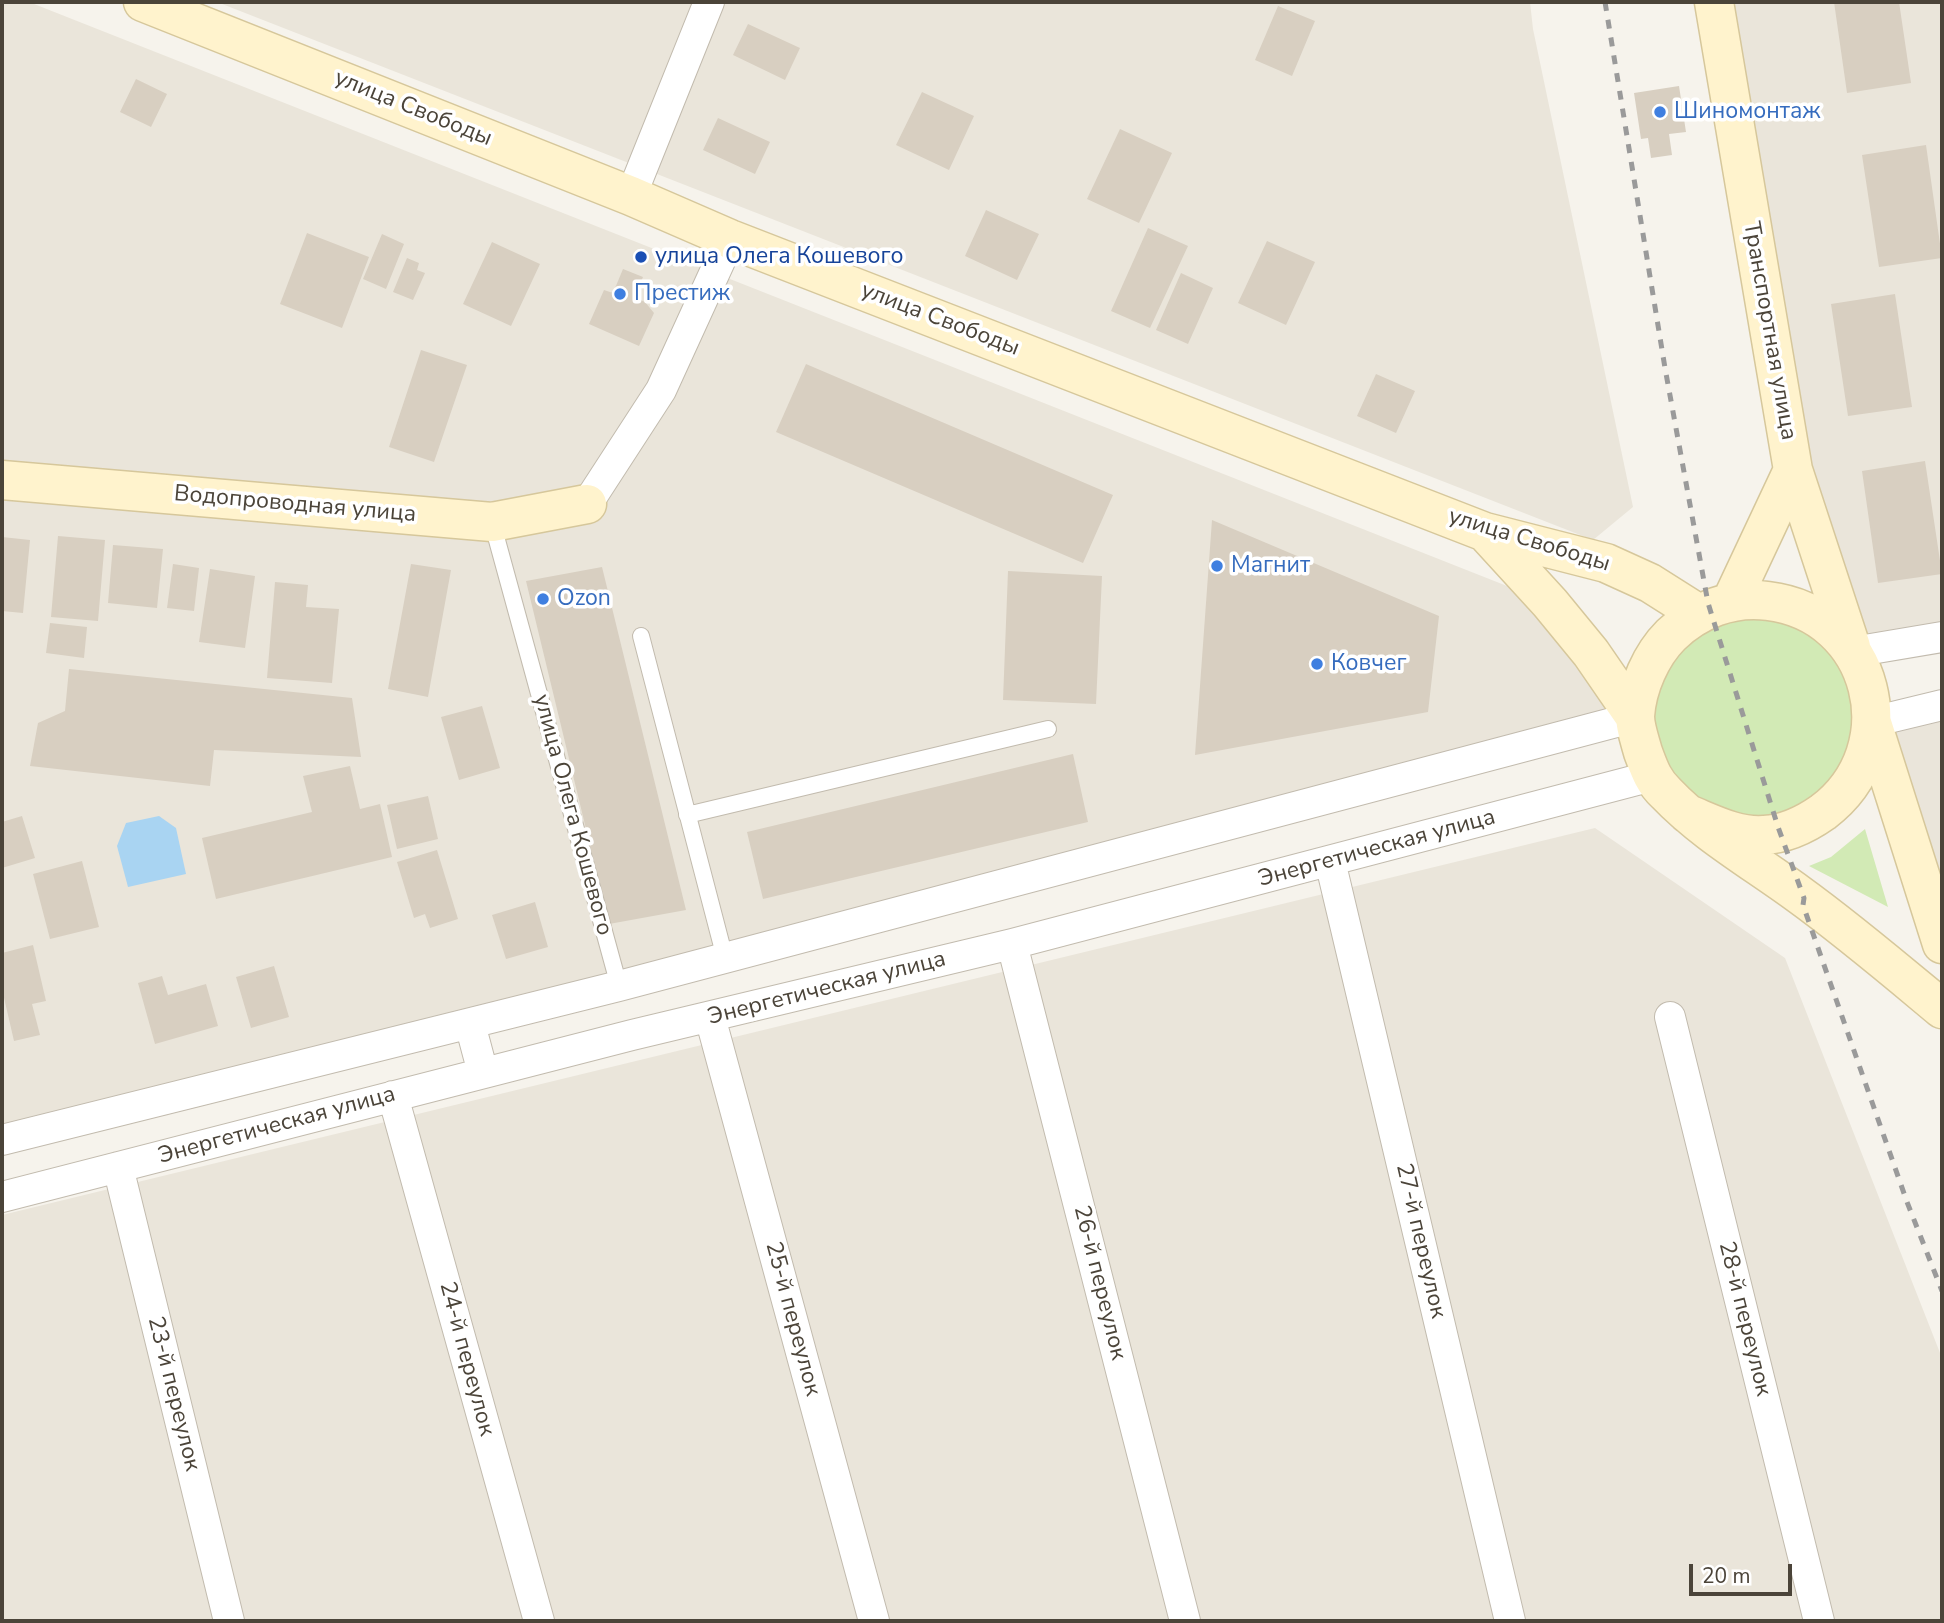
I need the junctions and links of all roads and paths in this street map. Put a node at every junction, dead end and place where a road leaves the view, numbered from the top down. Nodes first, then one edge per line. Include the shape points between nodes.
1 (709, 2) edge
2 (1714, 2) edge
3 (156, 4) edge
4 (631, 196) junction
5 (730, 239) junction
6 (1793, 470) junction
7 (2, 480) edge
8 (587, 504) joint
9 (492, 522) junction
10 (1485, 532) junction
11 (1715, 608) junction
12 (641, 636) dead end
13 (1942, 637) edge
14 (1853, 653) junction
15 (1942, 705) edge
16 (1635, 717) junction
17 (1872, 722) junction
18 (1048, 729) dead end
19 (1652, 776) junction
20 (1688, 814) junction
21 (687, 815) junction
22 (1330, 861) junction
23 (1012, 944) junction
24 (1942, 944) edge
25 (725, 958) junction
26 (619, 986) junction
27 (1942, 1009) edge
28 (710, 1017) junction
29 (1670, 1017) dead end
30 (470, 1024) junction
31 (483, 1073) junction
32 (393, 1096) junction
33 (2, 1140) edge
34 (118, 1167) junction
35 (2, 1197) edge
36 (229, 1621) edge
37 (539, 1621) edge
38 (874, 1621) edge
39 (1185, 1621) edge
40 (1510, 1621) edge
41 (1819, 1621) edge

1 - 4 street
2 - 6 main road, Транспортная улица
3 - 4 main road, улица Свободы
4 - 5 main road, улица Свободы
5 - 8 street via 661,390
5 - 10 main road, улица Свободы
6 - 11 main road
6 - 14 main road, Транспортная улица
7 - 9 main road, Водопроводная улица
8 - 9 main road, Водопроводная улица
9 - 26 lane, улица Олега Кошевого
10 - 11 main road, улица Свободы via 1606,563
10 - 16 main road via 1567,623
11 - 14 main road via 1762,600 1778,602 1807,612 1833,629
11 - 16 main road via 1682,624 1656,654
12 - 21 lane
13 - 14 street
14 - 17 main road via 1864,674
15 - 17 street
16 - 19 main road
16 - 25 street
17 - 20 main road via 1867,751 1855,778 1836,802 1812,819 1765,835 1734,833
17 - 24 main road
18 - 21 lane
19 - 20 main road
19 - 22 street, Энергетическая улица
20 - 27 main road via 1804,898
21 - 25 lane
22 - 23 street, Энергетическая улица
22 - 40 street, 27-й переулок
23 - 28 street, Энергетическая улица
23 - 39 street, 26-й переулок
25 - 26 street
26 - 30 street
28 - 31 street, Энергетическая улица
28 - 38 street, 25-й переулок
29 - 41 street, 28-й переулок
30 - 31 street
30 - 33 street
31 - 32 street, Энергетическая улица
32 - 34 street, Энергетическая улица
32 - 37 street, 24-й переулок
34 - 35 street, Энергетическая улица
34 - 36 street, 23-й переулок

